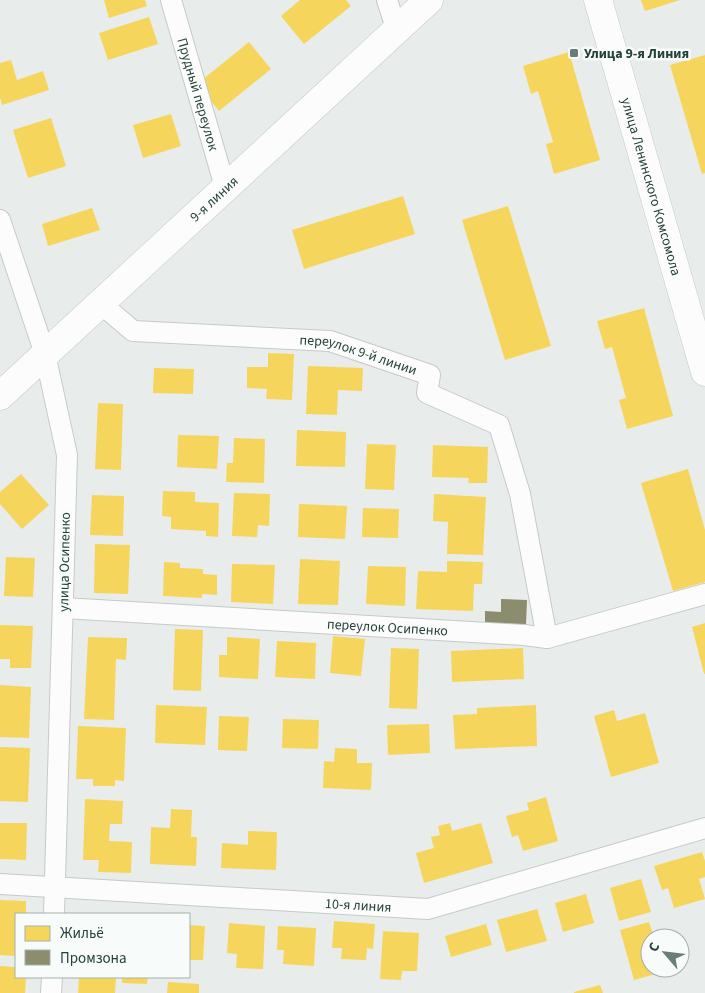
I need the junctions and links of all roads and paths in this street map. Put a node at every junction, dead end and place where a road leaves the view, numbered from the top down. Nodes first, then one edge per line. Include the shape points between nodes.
1 (171, 0) edge
2 (388, 0) edge
3 (429, 0) edge
4 (598, 0) edge
5 (397, 31) junction
6 (225, 187) junction
7 (0, 220) edge
8 (100, 303) junction
9 (45, 354) junction
10 (705, 372) edge
11 (0, 396) edge
12 (705, 594) edge
13 (63, 608) junction
14 (546, 638) junction
15 (705, 828) edge
16 (0, 884) edge
17 (55, 887) junction
18 (54, 913) edge
19 (52, 978) edge
20 (51, 993) edge

1 - 6 street, Прудный переулок
2 - 5 street
3 - 5 street, 9-я линия
4 - 10 street, улица Ленинского Комсомола
5 - 6 street, 9-я линия
6 - 8 street, 9-я линия
7 - 9 street, улица Осипенко
8 - 9 street, 9-я линия
8 - 14 street, переулок 9-й линии via 133,331 330,342 430,375 427,393 499,425 520,494
9 - 11 street, 9-я линия
9 - 13 street, улица Осипенко via 67,455
12 - 14 street, переулок Осипенко
13 - 14 street, переулок Осипенко
13 - 17 street, улица Осипенко
15 - 17 street, 10-я линия via 428,909
16 - 17 street, 10-я линия
17 - 18 street, улица Осипенко
19 - 20 street

